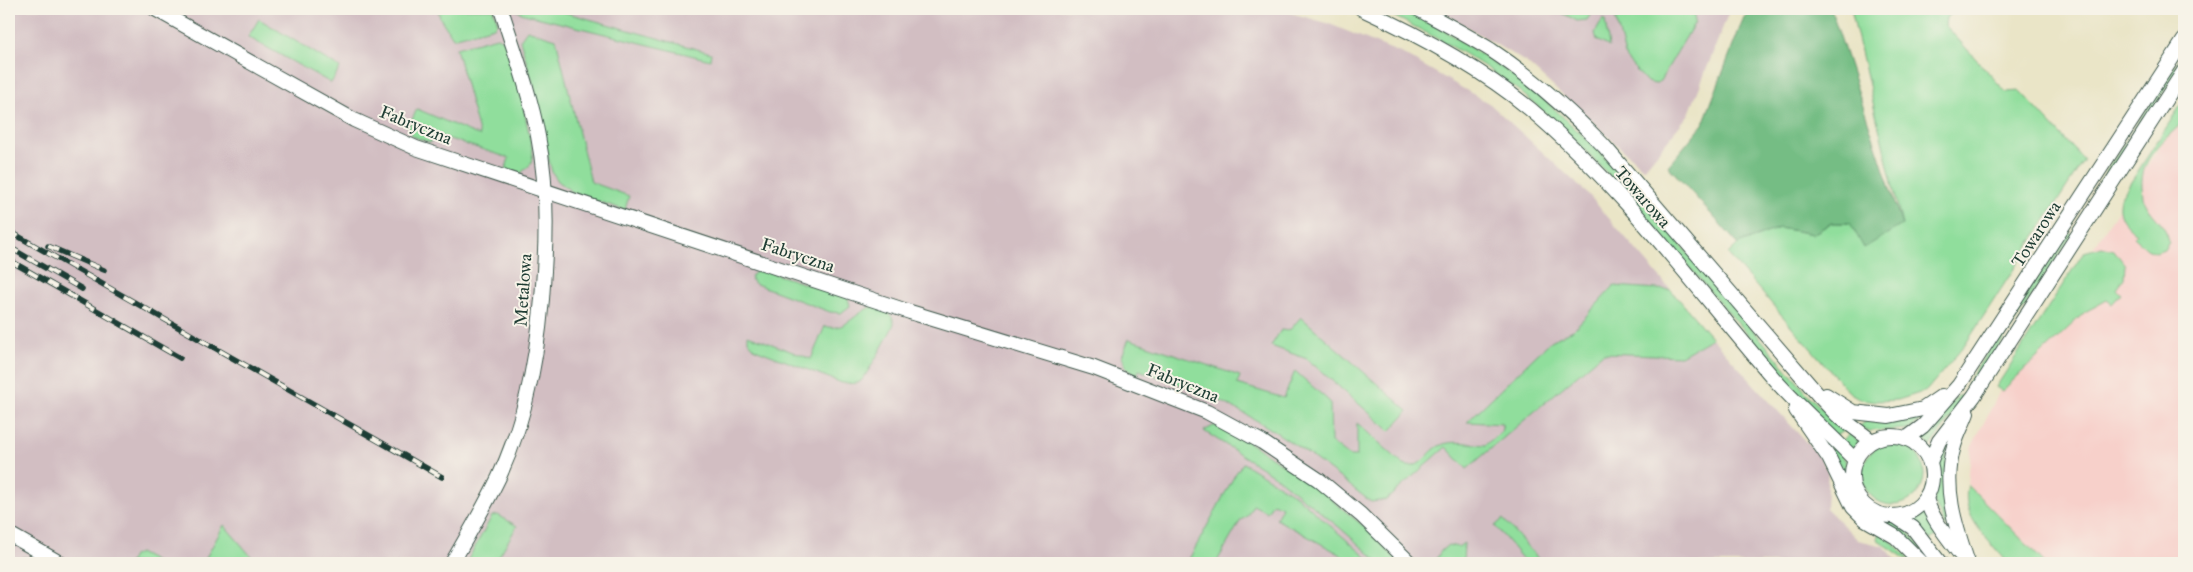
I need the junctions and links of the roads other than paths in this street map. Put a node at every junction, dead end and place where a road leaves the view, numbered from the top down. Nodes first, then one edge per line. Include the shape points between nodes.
1 (155, 9) edge
2 (501, 9) edge
3 (1362, 9) edge
4 (1418, 9) edge
5 (2184, 40) edge
6 (2184, 71) edge
7 (546, 190) junction
8 (1806, 379) junction
9 (1777, 382) junction
10 (1959, 385) junction
11 (1974, 396) junction
12 (1907, 438) junction
13 (1872, 441) junction
14 (1855, 460) junction
15 (1930, 462) junction
16 (1926, 498) junction
17 (1895, 516) junction
18 (9, 534) edge
19 (60, 563) edge
20 (452, 563) edge
21 (1410, 563) edge
22 (1922, 563) edge
23 (1940, 563) edge
24 (1967, 563) edge

1 - 7 street, Fabryczna via 387,136
2 - 7 street, Metalowa via 538,134
3 - 9 street, Towarowa via 1416,34 1467,64 1549,126 1631,210
4 - 8 street, Towarowa via 1492,51 1585,127
5 - 10 street, Towarowa
6 - 11 street
7 - 20 street, Metalowa via 542,311 530,383 499,476
7 - 21 street, Fabryczna via 910,312 1094,368 1207,412 1255,438 1319,480
8 - 10 street via 1853,412 1889,416 1923,409
8 - 13 street, Towarowa via 1836,415
9 - 14 street, Towarowa
9 - 22 street via 1829,458 1853,507 1865,519 1896,537
10 - 12 street, Towarowa via 1923,426
11 - 15 street via 1939,441
11 - 24 street via 1954,446 1948,482 1955,526
12 - 13 street via 1889,436
12 - 15 street via 1925,452
13 - 14 street
14 - 17 street via 1852,477 1856,494 1863,504 1872,511
15 - 16 street via 1932,486
16 - 17 street via 1918,507
16 - 24 street via 1945,533
17 - 23 street via 1914,528
18 - 19 street

